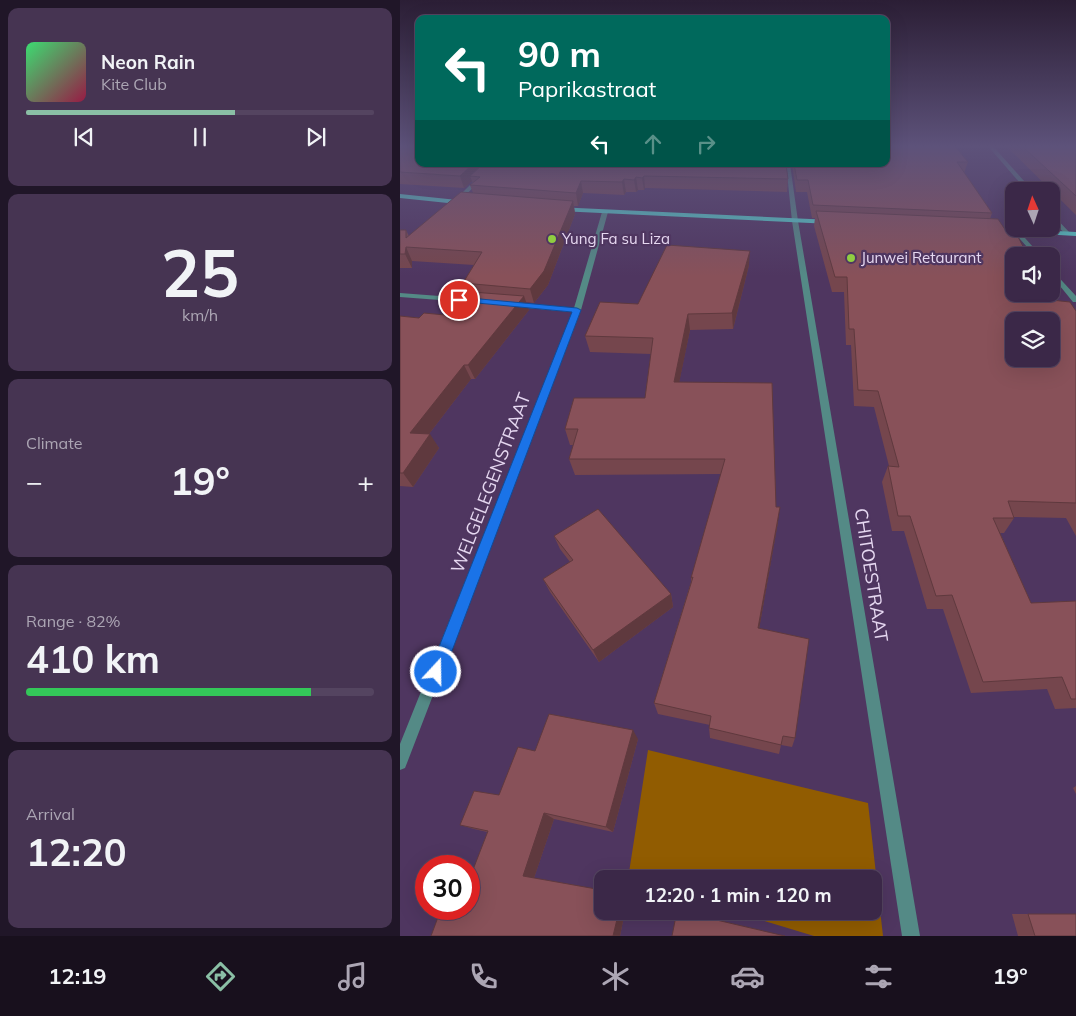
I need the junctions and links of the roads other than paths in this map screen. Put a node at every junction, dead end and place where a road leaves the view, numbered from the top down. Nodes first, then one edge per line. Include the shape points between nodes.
1 (469, 189) edge
2 (791, 189) edge
3 (400, 196) edge
4 (456, 202) junction
5 (476, 203) edge
6 (555, 209) edge
7 (605, 212) junction
8 (795, 221) junction
9 (843, 223) edge
10 (1060, 223) edge
11 (977, 229) edge
12 (1005, 230) edge
13 (1072, 234) edge
14 (1060, 281) edge
15 (400, 295) edge
16 (1076, 300) edge
17 (478, 302) edge
18 (508, 304) edge
19 (577, 310) junction
20 (404, 743) edge
21 (400, 764) edge
22 (911, 936) edge

1 - 4 street
2 - 8 street, CHITOESTRAAT
3 - 4 main road
4 - 5 main road
6 - 7 main road
7 - 8 main road
7 - 19 street, WELGELEGENSTRAAT
8 - 9 main road
8 - 22 street, CHITOESTRAAT
10 - 13 street
11 - 12 main road
14 - 16 street
15 - 17 street
18 - 19 street
19 - 20 street, WELGELEGENSTRAAT
20 - 21 street, WELGELEGENSTRAAT

